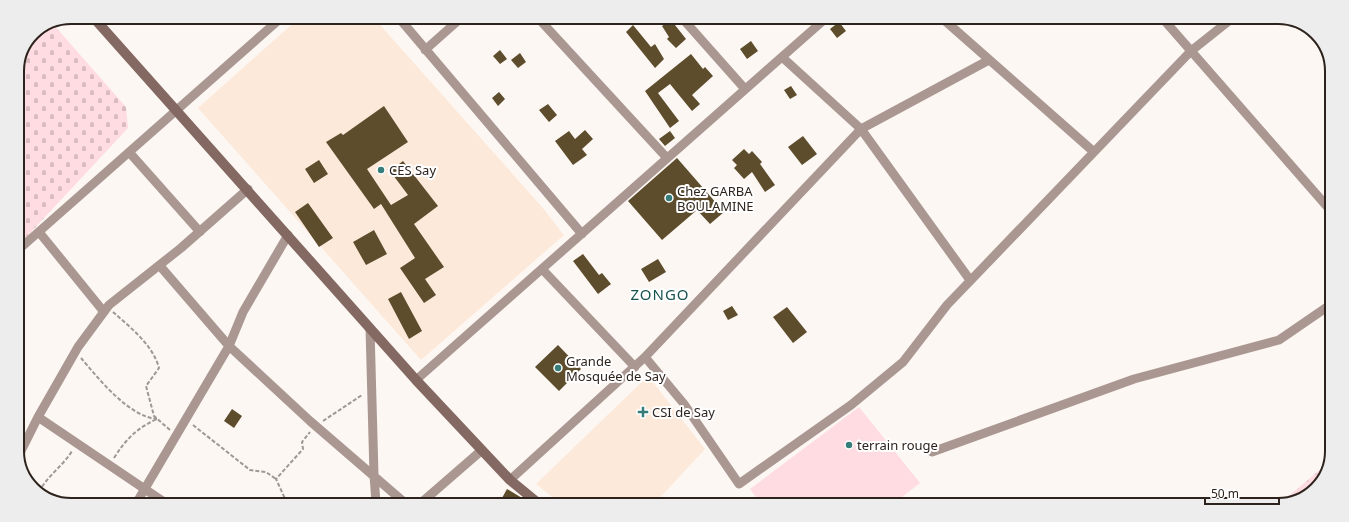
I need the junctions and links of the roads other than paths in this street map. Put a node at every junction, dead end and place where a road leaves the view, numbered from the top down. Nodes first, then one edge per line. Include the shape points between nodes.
1 (99, 24) edge
2 (274, 24) edge
3 (403, 24) edge
4 (454, 24) edge
5 (544, 24) edge
6 (687, 24) edge
7 (819, 24) edge
8 (949, 24) edge
9 (1167, 24) edge
10 (1225, 24) edge
11 (426, 50) junction
12 (1191, 51) junction
13 (782, 56) junction
14 (990, 60) junction
15 (745, 89) junction
16 (177, 110) junction
17 (861, 129) junction
18 (129, 152) junction
19 (1094, 152) junction
20 (667, 158) junction
21 (248, 189) junction
22 (1325, 204) edge
23 (39, 232) junction
24 (200, 232) junction
25 (582, 234) junction
26 (288, 235) junction
27 (24, 245) edge
28 (160, 266) junction
29 (542, 269) junction
30 (970, 280) junction
31 (1325, 308) edge
32 (106, 310) junction
33 (370, 328) junction
34 (229, 346) junction
35 (645, 357) junction
36 (635, 367) junction
37 (416, 380) junction
38 (38, 417) junction
39 (24, 445) edge
40 (482, 450) junction
41 (932, 452) dead end
42 (374, 475) junction
43 (510, 480) junction
44 (145, 490) junction
45 (140, 498) edge
46 (158, 498) edge
47 (376, 498) edge
48 (399, 498) edge
49 (427, 498) edge
50 (532, 498) edge

1 - 16 street
2 - 16 street
3 - 11 street
4 - 11 street
5 - 20 street
6 - 15 street
7 - 13 street
8 - 14 street
9 - 12 street
10 - 12 street
11 - 25 street
12 - 19 street
12 - 22 street
13 - 15 street
13 - 17 street
14 - 17 street
14 - 19 street
15 - 20 street
16 - 18 street
16 - 21 street
17 - 30 street
17 - 35 street
18 - 23 street
18 - 24 street
19 - 30 street
20 - 25 street
21 - 24 street
21 - 26 street
23 - 27 street
23 - 32 street
24 - 28 street
25 - 29 street
26 - 33 street
26 - 34 street via 243,312
28 - 32 street
28 - 34 street
29 - 36 street
29 - 37 street
30 - 35 street via 946,305 903,362 851,405 739,484 684,404
31 - 41 street via 1279,340 1134,379
32 - 38 street via 76,351
33 - 37 street
33 - 42 street
34 - 42 street via 315,426
34 - 44 street
35 - 36 street
36 - 43 street
37 - 40 street
38 - 39 street
38 - 44 street
40 - 43 street
40 - 49 street
42 - 47 street
42 - 48 street
43 - 50 street
44 - 45 street
44 - 46 street

